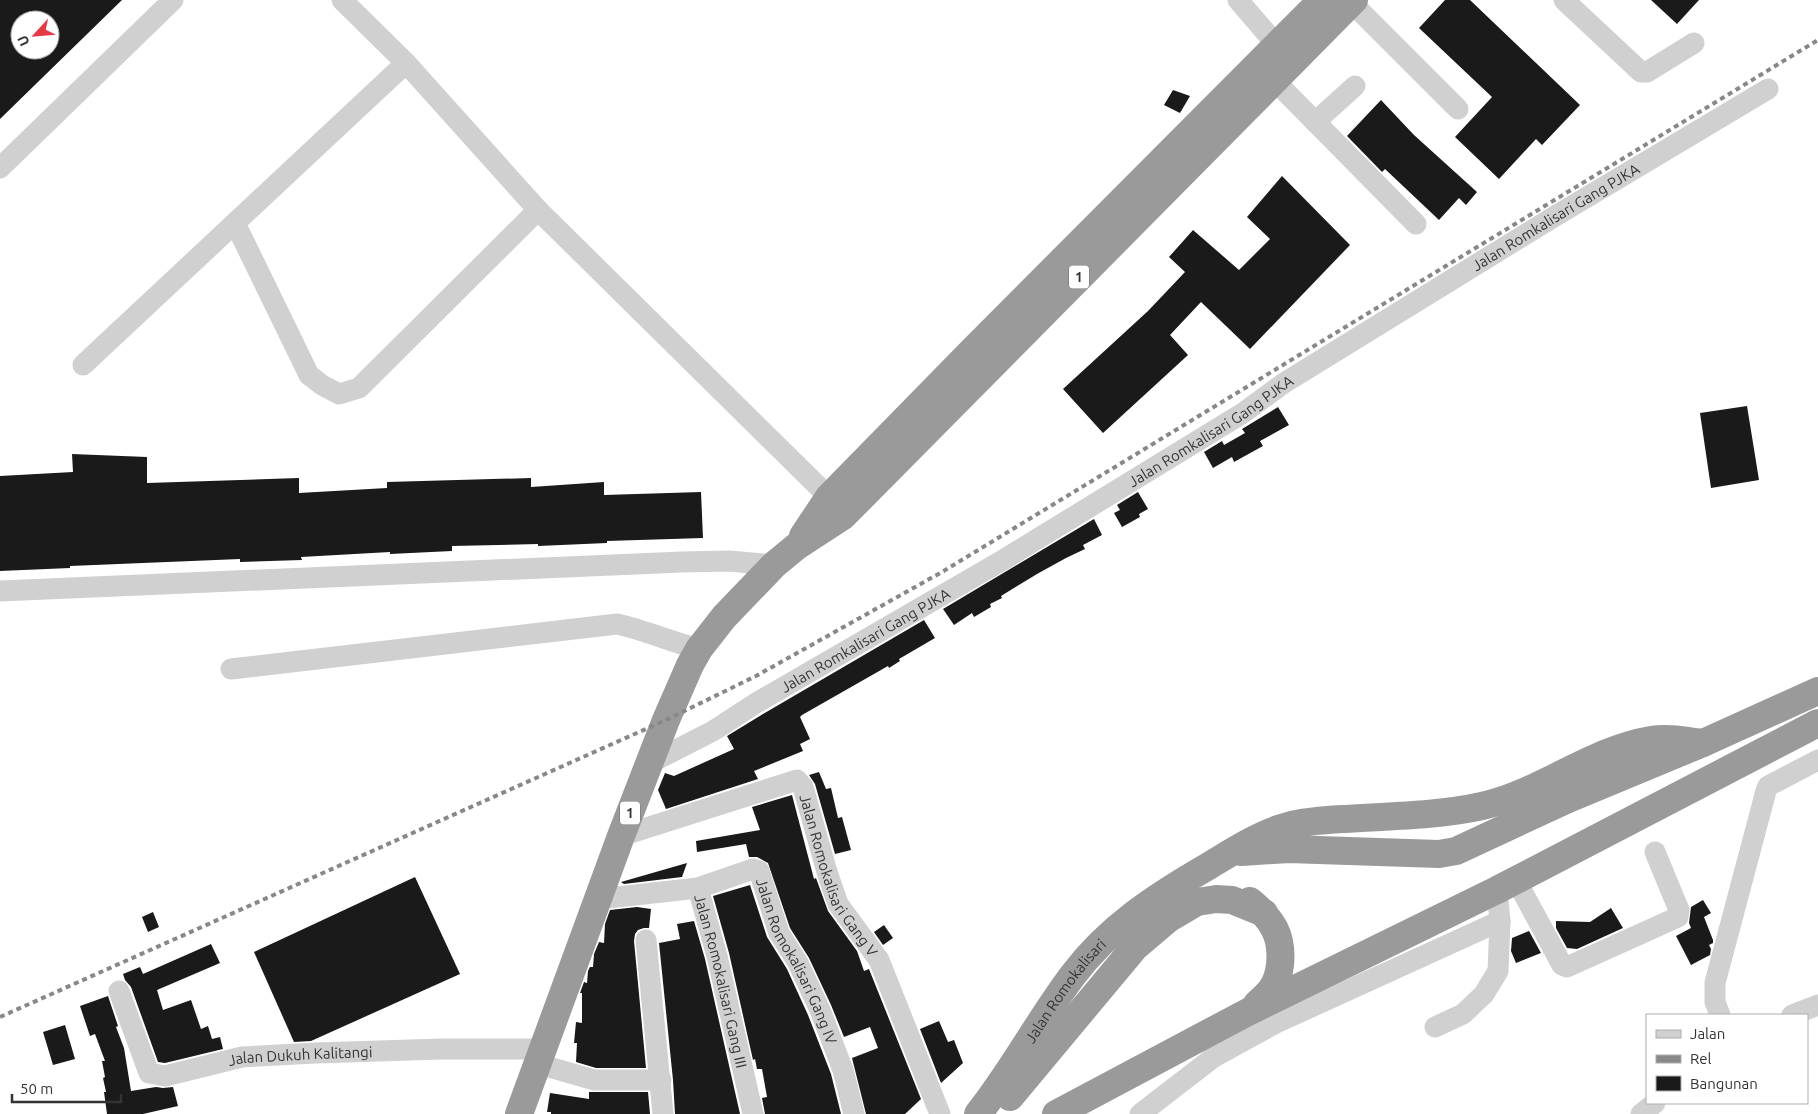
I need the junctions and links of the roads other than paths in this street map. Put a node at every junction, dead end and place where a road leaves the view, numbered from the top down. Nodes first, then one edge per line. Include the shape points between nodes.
1 (173, 0) edge
2 (342, 0) edge
3 (1238, 0) edge
4 (1322, 0) edge
5 (1564, 0) edge
6 (1352, 1) edge
7 (1694, 43) dead end
8 (406, 63) junction
9 (1275, 63) junction
10 (1355, 86) dead end
11 (1768, 89) dead end
12 (1458, 109) dead end
13 (1315, 122) junction
14 (0, 168) edge
15 (538, 210) junction
16 (235, 223) junction
17 (1416, 224) dead end
18 (83, 365) dead end
19 (836, 506) junction
20 (774, 565) junction
21 (0, 591) edge
22 (699, 650) junction
23 (231, 669) dead end
24 (1818, 691) edge
25 (1818, 723) edge
26 (1703, 743) junction
27 (1818, 760) edge
28 (650, 763) junction
29 (621, 836) junction
30 (1655, 852) dead end
31 (1233, 853) junction
32 (1507, 885) junction
33 (1173, 887) junction
34 (698, 888) junction
35 (599, 899) junction
36 (1264, 913) junction
37 (1500, 921) junction
38 (646, 940) dead end
39 (120, 991) dead end
40 (1818, 1005) edge
41 (1248, 1012) junction
42 (1720, 1014) edge
43 (1795, 1014) edge
44 (1435, 1027) dead end
45 (540, 1055) junction
46 (661, 1080) junction
47 (1654, 1104) edge
48 (519, 1114) edge
49 (663, 1114) edge
50 (753, 1114) edge
51 (854, 1114) edge
52 (940, 1114) edge
53 (978, 1114) edge
54 (994, 1114) edge
55 (1056, 1114) edge
56 (1140, 1114) edge
57 (1641, 1114) edge

1 - 14 street
2 - 8 street
3 - 9 street
4 - 9 highway, 1
5 - 7 street via 1641,72 1647,72
6 - 9 highway, 1
6 - 12 street
8 - 15 street
8 - 16 street
9 - 13 street
9 - 19 highway, 1
10 - 13 street
11 - 28 street, Jalan Romkalisari Gang PJKA via 1284,382 1243,413 1003,560 713,731
13 - 17 street
15 - 16 street via 360,388 339,394 309,376
15 - 19 street
16 - 18 street
19 - 20 highway, 1
20 - 21 street via 729,561 682,562
20 - 22 highway, 1 via 724,617
22 - 23 street via 616,624
22 - 28 highway, 1
24 - 26 highway
25 - 32 highway
26 - 31 highway, Jalan Romokalisari via 1663,738 1650,740 1618,749 1511,797 1482,806 1289,826 1262,834
26 - 31 highway via 1568,799 1456,851 1439,854 1271,849
27 - 42 street via 1766,790 1715,983 1715,1002
28 - 29 highway, 1
29 - 35 highway, 1
29 - 52 street, Jalan Romokalisari Gang V via 797,780 803,787 838,904 879,960
30 - 32 street via 1680,910 1678,917 1567,967 1562,965
31 - 33 highway, Jalan Romokalisari
32 - 37 street
32 - 41 highway
33 - 36 highway via 1229,890 1249,900
33 - 53 highway, Jalan Romokalisari via 1144,906 1101,944 1074,974
34 - 35 street, Jalan Romokalisari Gang III
34 - 50 street, Jalan Romokalisari Gang III
34 - 51 street, Jalan Romokalisari Gang IV via 753,869 759,871 779,933 798,963 820,1010 843,1070
35 - 45 highway, 1
36 - 41 highway via 1276,929 1281,951 1279,975 1271,991
36 - 54 highway via 1232,900 1216,899 1197,902 1168,919 1135,946
37 - 44 street via 1498,972 1484,994 1463,1014
37 - 56 street via 1276,1023 1214,1058
38 - 46 street
39 - 45 street, Jalan Dukuh Kalitangi via 149,1073 155,1075 164,1076 242,1057 316,1053 440,1049
40 - 43 street
41 - 55 highway
45 - 46 street via 549,1066 594,1080
45 - 48 highway, 1
46 - 49 street
47 - 57 street

